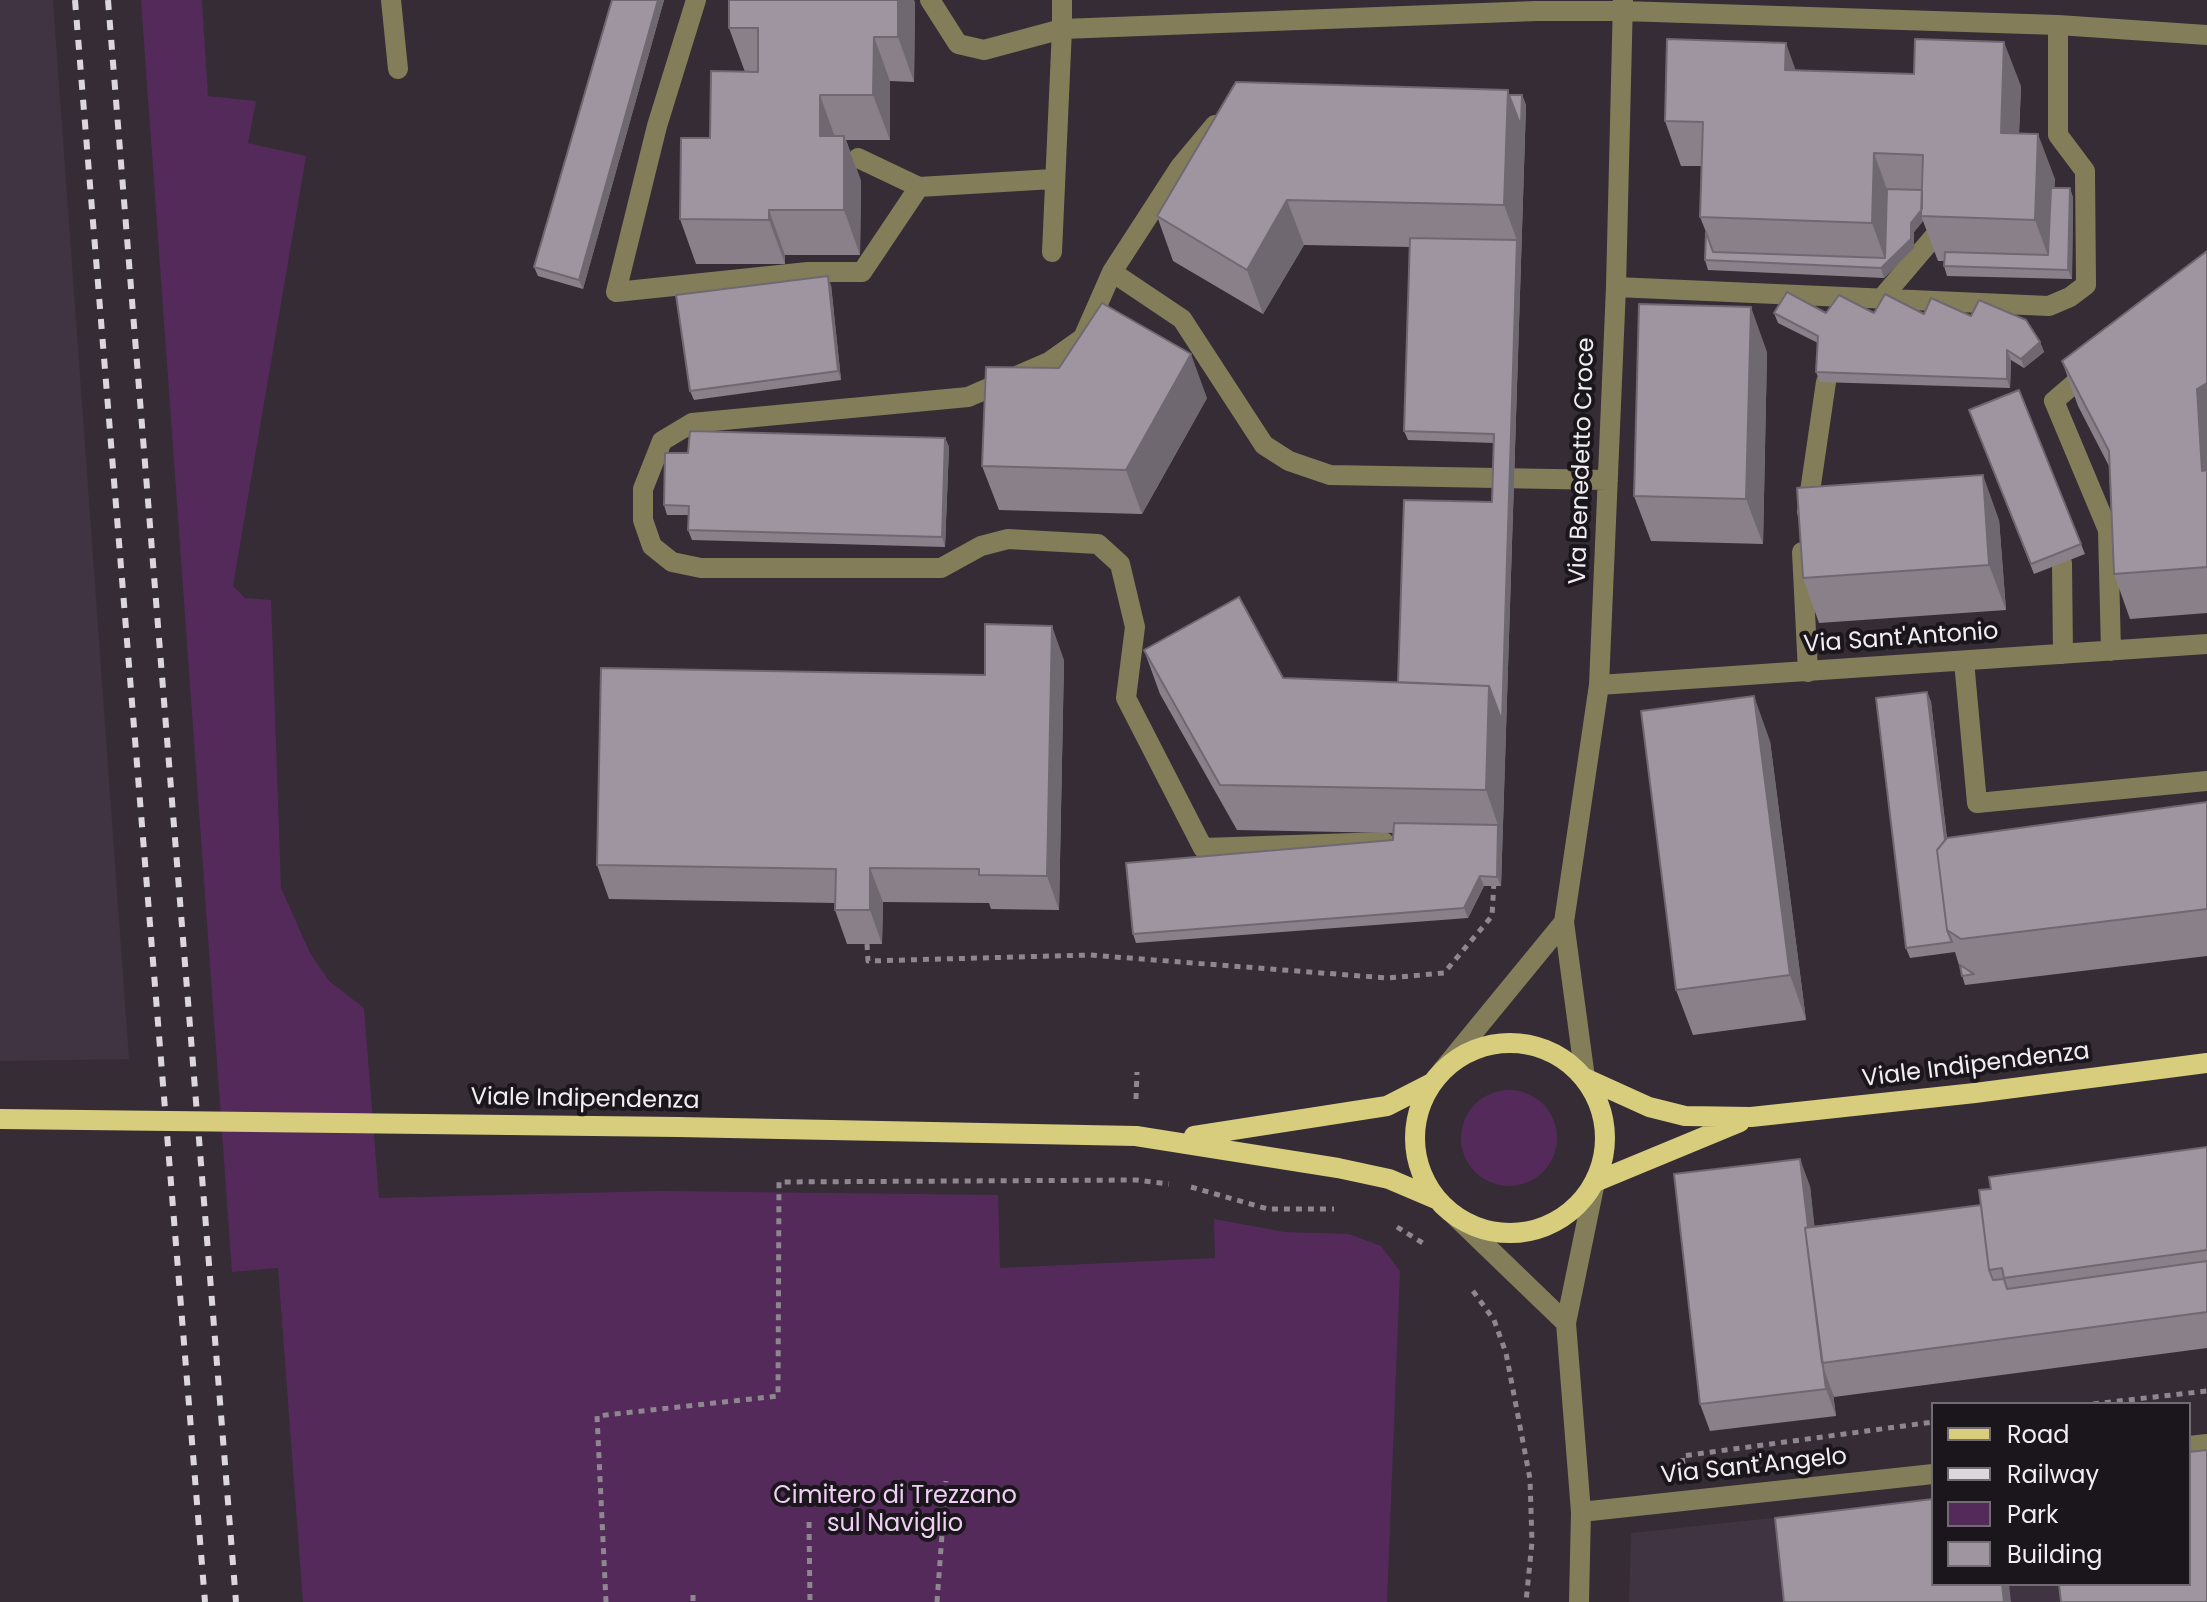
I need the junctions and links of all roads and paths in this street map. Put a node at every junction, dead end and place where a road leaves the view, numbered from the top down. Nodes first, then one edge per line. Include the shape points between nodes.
1 (391, 0) edge
2 (696, 0) edge
3 (930, 0) edge
4 (1062, 0) edge
5 (1623, 5) edge
6 (2058, 25) junction
7 (1062, 29) junction
8 (2207, 35) edge
9 (398, 69) dead end
10 (1235, 116) edge
11 (858, 158) edge
12 (1053, 179) junction
13 (919, 187) junction
14 (1938, 232) edge
15 (1052, 252) dead end
16 (1112, 272) junction
17 (1616, 287) junction
18 (1881, 299) junction
19 (2101, 360) edge
20 (1826, 382) edge
21 (1608, 480) junction
22 (2062, 563) edge
23 (2207, 644) edge
24 (2111, 651) junction
25 (2063, 654) junction
26 (1964, 661) junction
27 (1808, 672) junction
28 (1599, 685) junction
29 (2207, 781) edge
30 (1392, 842) edge
31 (1494, 869) edge
32 (1564, 922) junction
33 (867, 944) edge
34 (2207, 1063) edge
35 (1585, 1078) junction
36 (1432, 1083) junction
37 (1751, 1117) junction
38 (0, 1119) edge
39 (1170, 1140) junction
40 (1595, 1182) junction
41 (1172, 1184) dead end
42 (1184, 1185) dead end
43 (1436, 1199) junction
44 (1343, 1210) dead end
45 (1454, 1215) junction
46 (1385, 1222) dead end
47 (1435, 1253) dead end
48 (1470, 1288) dead end
49 (1566, 1323) junction
50 (2207, 1391) edge
51 (2111, 1402) edge
52 (1931, 1422) edge
53 (1931, 1474) edge
54 (946, 1481) dead end
55 (1686, 1500) junction
56 (1581, 1512) junction
57 (809, 1522) dead end
58 (606, 1602) edge
59 (810, 1602) edge
60 (937, 1602) edge
61 (1526, 1602) edge
62 (1579, 1602) edge

1 - 9 street
2 - 13 street via 657,126 616,292 808,272 862,272
3 - 7 street via 958,44 984,50
4 - 7 street
5 - 6 street
5 - 7 street
5 - 17 street, Via Benedetto Croce
6 - 8 street
6 - 18 street via 2058,135 2085,171 2086,285 2049,306
7 - 12 street
10 - 16 street via 1220,120 1180,167
11 - 13 street
12 - 13 street
12 - 15 street
14 - 18 street
16 - 21 street via 1182,319 1264,445 1289,461 1330,475
16 - 30 street via 1083,338 1049,362 968,397 692,423 662,441 643,489 643,520 652,546 672,562 701,568 941,568 981,546 1008,539 1098,544 1120,564 1135,627 1126,698 1203,848
17 - 18 street
17 - 21 street, Via Benedetto Croce
19 - 24 street via 2054,401 2108,530
20 - 27 street via 1802,548
21 - 28 street, Via Benedetto Croce
22 - 25 street
23 - 24 street, Via Sant'Antonio
24 - 25 street, Via Sant'Antonio
25 - 26 street, Via Sant'Antonio
26 - 27 street, Via Sant'Antonio
26 - 29 street via 1977,803
27 - 28 street, Via Sant'Antonio
28 - 32 street, Via Benedetto Croce
31 - 33 path via 1492,916 1444,973 1387,978 1090,955 868,961
32 - 35 street, Via Benedetto Croce
32 - 36 street
34 - 37 main road, Viale Indipendenza
35 - 36 main road via 1563,1058 1537,1046 1507,1042 1478,1048 1452,1062
35 - 37 main road, Viale Indipendenza via 1649,1107 1685,1116
35 - 40 main road via 1599,1102 1605,1128 1604,1156
36 - 39 main road, Viale Indipendenza via 1387,1106
36 - 43 main road via 1419,1111 1415,1142 1421,1172
37 - 40 main road, Viale Indipendenza
38 - 39 main road, Viale Indipendenza, bridge via 678,1127
39 - 43 main road, Viale Indipendenza via 1389,1179
40 - 45 main road via 1564,1217 1520,1233 1485,1230
40 - 49 street
41 - 58 path via 779,1182 778,1396 597,1416
42 - 44 path via 1268,1209
43 - 45 main road
45 - 49 street
46 - 47 path
48 - 61 path via 1494,1320 1506,1353 1530,1479 1532,1542
49 - 56 street
50 - 51 path
52 - 55 path via 1682,1456
53 - 55 street, Via Sant'Angelo
54 - 60 path
55 - 56 street, Via Sant'Angelo
56 - 62 street
57 - 59 path

